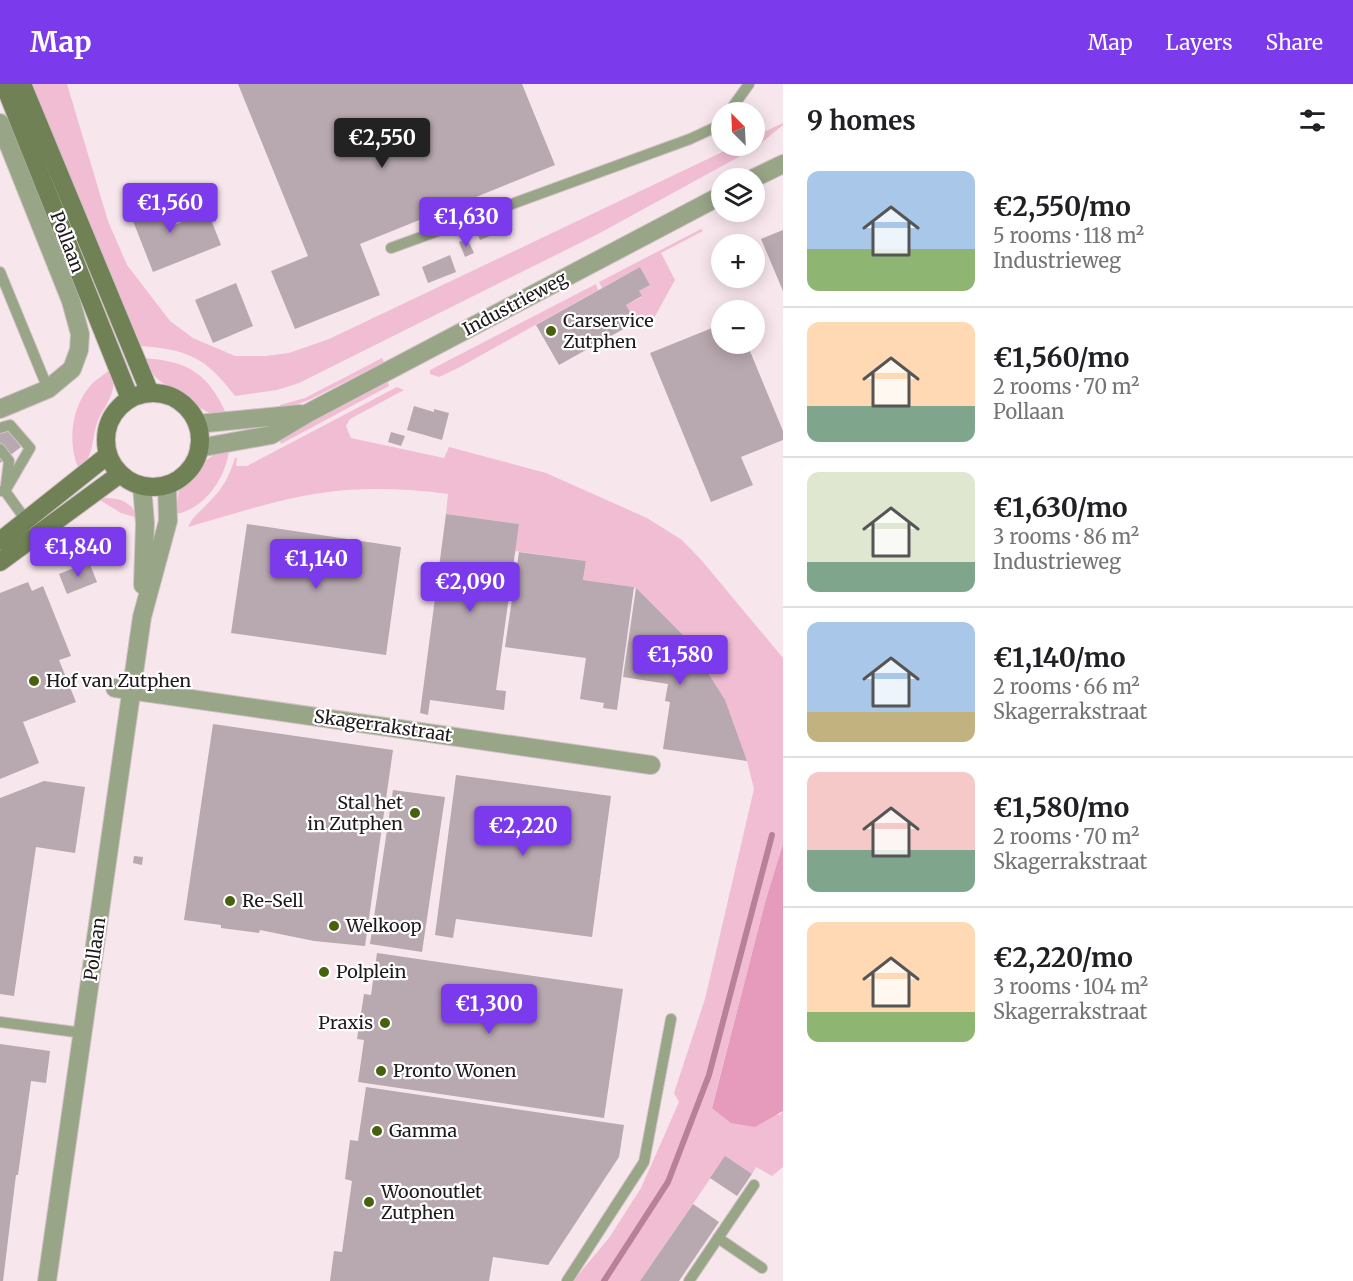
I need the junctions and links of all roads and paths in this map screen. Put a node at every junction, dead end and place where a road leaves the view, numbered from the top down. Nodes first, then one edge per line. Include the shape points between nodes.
1 (3, 84) edge
2 (22, 84) edge
3 (749, 84) edge
4 (736, 102) edge
5 (0, 123) edge
6 (711, 129) edge
7 (783, 164) edge
8 (765, 173) edge
9 (711, 201) edge
10 (391, 248) dead end
11 (0, 272) edge
12 (48, 389) junction
13 (150, 393) junction
14 (130, 399) junction
15 (0, 409) edge
16 (308, 413) junction
17 (197, 424) junction
18 (0, 428) edge
19 (199, 448) junction
20 (0, 449) edge
21 (108, 455) junction
22 (120, 474) junction
23 (167, 485) junction
24 (142, 486) junction
25 (2, 489) edge
26 (26, 520) junction
27 (38, 536) junction
28 (0, 541) edge
29 (0, 562) edge
30 (142, 617) junction
31 (123, 689) junction
32 (651, 765) dead end
33 (671, 1019) dead end
34 (0, 1022) edge
35 (83, 1033) junction
36 (754, 1185) dead end
37 (718, 1238) junction
38 (762, 1268) dead end
39 (47, 1281) edge
40 (567, 1281) edge
41 (689, 1281) edge

1 - 14 street, Pollaan
2 - 13 street, Pollaan
3 - 4 lane
5 - 12 street via 71,301 80,334 72,369
6 - 10 lane
7 - 8 street
9 - 16 street, Industrieweg
11 - 12 lane
12 - 15 street
13 - 14 street
13 - 17 street via 165,394 178,401
14 - 21 street via 117,409 109,423
16 - 17 street, Industrieweg
16 - 19 street, Industrieweg via 271,435
17 - 19 street
18 - 25 lane via 10,424 30,448
19 - 23 street via 186,474
20 - 25 lane via 9,461
21 - 22 street
21 - 26 street
22 - 24 street
22 - 27 street
23 - 24 street
23 - 30 street, Pollaan via 168,521
24 - 30 street, Pollaan
25 - 26 lane
26 - 27 lane
26 - 28 street
27 - 29 street
30 - 31 street, Pollaan
31 - 32 street, Skagerrakstraat
31 - 35 street, Pollaan
33 - 40 lane via 644,1162
34 - 35 lane
35 - 39 street, Pollaan
36 - 37 lane
37 - 38 lane
37 - 41 lane

